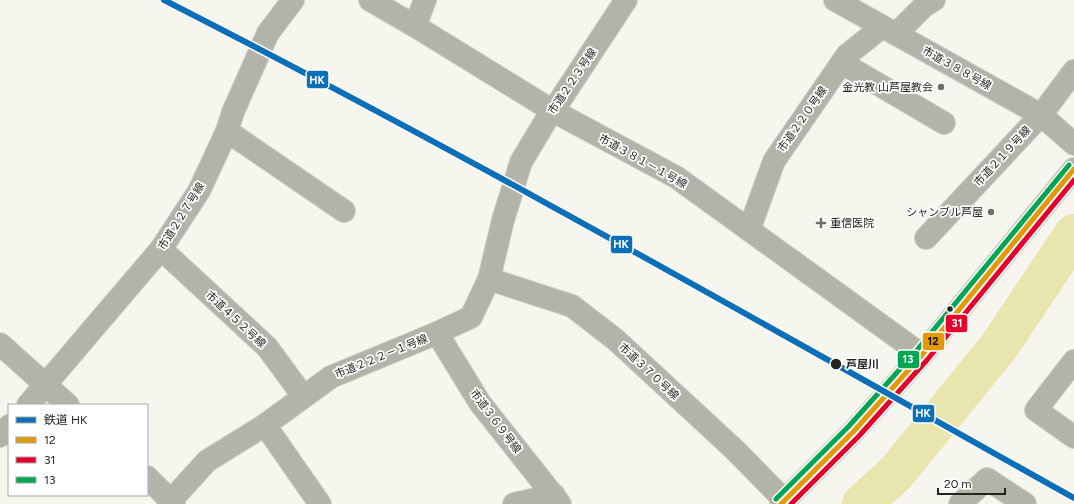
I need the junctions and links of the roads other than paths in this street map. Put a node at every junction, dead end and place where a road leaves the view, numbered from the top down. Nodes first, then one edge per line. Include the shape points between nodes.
1 (293, 0) edge
2 (370, 0) edge
3 (425, 0) edge
4 (626, 0) edge
5 (835, 0) edge
6 (934, 0) edge
7 (415, 26) junction
8 (889, 30) junction
9 (842, 63) junction
10 (1074, 70) edge
11 (553, 111) junction
12 (1041, 115) junction
13 (944, 123) dead end
14 (227, 131) junction
15 (1074, 144) edge
16 (521, 162) joint
17 (1074, 169) edge
18 (344, 211) dead end
19 (749, 230) junction
20 (926, 238) dead end
21 (161, 249) junction
22 (489, 279) junction
23 (437, 333) junction
24 (0, 344) edge
25 (922, 355) junction
26 (1074, 361) edge
27 (45, 385) junction
28 (303, 396) junction
29 (29, 404) edge
30 (67, 404) edge
31 (264, 425) junction
32 (8, 427) edge
33 (0, 436) edge
34 (1074, 437) edge
35 (148, 478) edge
36 (557, 499) edge
37 (783, 502) edge
38 (170, 503) edge
39 (320, 504) edge
40 (514, 504) edge
41 (960, 504) edge
42 (1025, 504) edge

1 - 14 street, 市道２２７号線 via 268,33
2 - 7 street, 市道３８１－１号線
3 - 7 street
4 - 11 street, 市道２２３号線
5 - 8 street, 市道３８８号線
6 - 8 street, 市道２２０号線
7 - 11 street, 市道３８１－１号線
8 - 9 street, 市道２２０号線 via 847,55
8 - 12 street, 市道３８８号線
9 - 13 street
9 - 19 street, 市道２２０号線 via 774,161
10 - 12 street, 市道２１９号線
11 - 16 street, 市道２２３号線
11 - 19 street, 市道３８１－１号線 via 676,177
12 - 15 street, 市道３８８号線
12 - 20 street, 市道２１９号線
14 - 18 street
14 - 21 street, 市道２２７号線 via 199,191
16 - 22 street, 市道２２２－１号線 via 503,220
17 - 25 street
19 - 25 street, 市道３８１－１号線
21 - 27 street, 市道２２７号線
21 - 28 street, 市道４５２号線 via 267,347
22 - 23 street, 市道２２２－１号線 via 471,317
22 - 37 street, 市道３７０号線 via 572,306 616,340 736,451
23 - 28 street, 市道２２２－１号線 via 330,377
23 - 36 street, 市道３６９号線 via 480,403
24 - 27 street
25 - 37 street via 854,431
26 - 34 street via 1036,410
27 - 29 street, 市道２２７号線
27 - 30 street
28 - 31 street, 市道２２２－１号線
31 - 38 street, 市道２２２－１号線 via 207,461
31 - 39 street
32 - 33 street
35 - 38 street
36 - 40 street
41 - 42 street via 987,479

